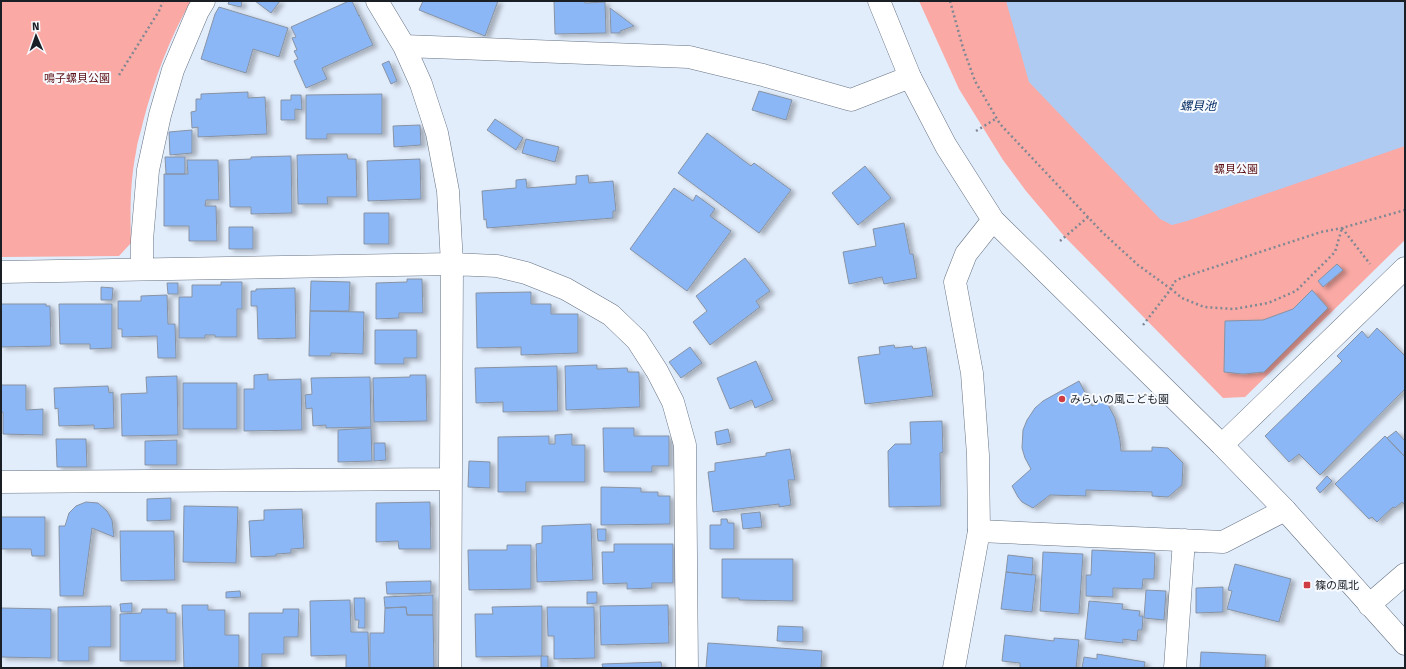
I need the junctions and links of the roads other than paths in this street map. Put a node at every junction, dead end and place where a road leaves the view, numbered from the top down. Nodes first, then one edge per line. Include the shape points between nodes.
1 (204, 1) edge
2 (377, 1) edge
3 (879, 1) edge
4 (404, 46) junction
5 (910, 77) junction
6 (993, 220) junction
7 (452, 264) junction
8 (1405, 268) edge
9 (142, 269) junction
10 (1, 272) edge
11 (1222, 445) junction
12 (450, 479) junction
13 (1, 482) edge
14 (1285, 510) junction
15 (979, 531) junction
16 (1184, 540) junction
17 (1405, 574) edge
18 (1369, 605) junction
19 (1405, 644) edge
20 (450, 668) edge
21 (687, 668) edge
22 (954, 668) edge
23 (1175, 668) edge

1 - 9 street via 173,70 160,115 148,170
2 - 4 street
3 - 5 street
4 - 5 street via 689,57 851,100
4 - 7 street via 421,84 437,133 448,190
5 - 6 street via 946,146
6 - 11 street
6 - 15 street via 966,254 955,282 972,373 978,455
7 - 9 street
7 - 12 street
7 - 21 street via 497,266 526,273 566,289 610,315 637,340 657,371 673,402 685,445
8 - 11 street
9 - 10 street
11 - 14 street
12 - 13 street
12 - 20 street
14 - 16 street via 1222,542
14 - 18 street
15 - 16 street
15 - 22 street
16 - 23 street
17 - 18 street
18 - 19 street

